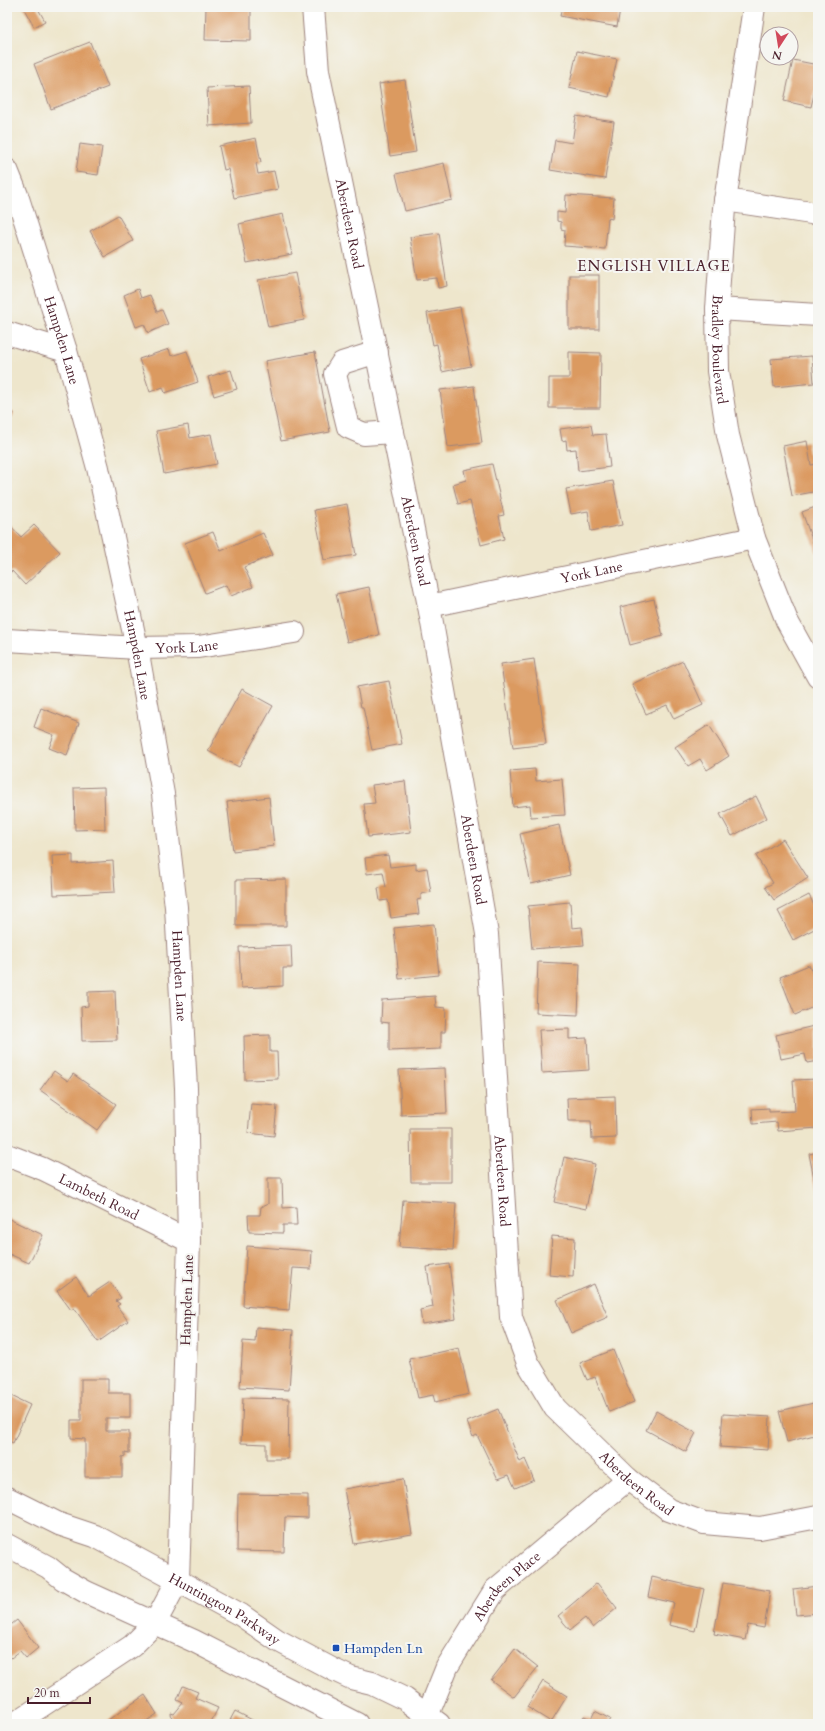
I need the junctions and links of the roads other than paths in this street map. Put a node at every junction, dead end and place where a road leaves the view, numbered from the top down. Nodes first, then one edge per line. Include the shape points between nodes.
1 (313, 7) edge
2 (754, 7) edge
3 (7, 170) edge
4 (725, 200) junction
5 (818, 214) edge
6 (717, 309) junction
7 (818, 315) edge
8 (7, 333) edge
9 (66, 351) junction
10 (377, 352) junction
11 (393, 432) junction
12 (754, 538) junction
13 (429, 606) junction
14 (294, 632) dead end
15 (7, 640) edge
16 (137, 648) junction
17 (818, 677) edge
18 (7, 1154) edge
19 (189, 1242) junction
20 (628, 1478) junction
21 (7, 1498) edge
22 (818, 1516) edge
23 (7, 1545) edge
24 (178, 1580) junction
25 (155, 1623) junction
26 (430, 1721) edge
27 (14, 1724) edge
28 (357, 1724) edge

1 - 10 street, Aberdeen Road via 318,71
2 - 4 street, Bradley Boulevard
3 - 9 street, Hampden Lane
4 - 5 street
4 - 6 street, Bradley Boulevard
6 - 7 street
6 - 12 street, Bradley Boulevard via 718,371 728,435
8 - 9 street
9 - 16 street, Hampden Lane via 98,468
10 - 11 street, Aberdeen Road
10 - 11 street via 342,363 336,374 348,427 364,434
11 - 13 street, Aberdeen Road
12 - 13 street, York Lane
12 - 17 street, Bradley Boulevard via 787,621
13 - 20 street, Aberdeen Road via 487,934 511,1317 528,1363 555,1408
14 - 16 street, York Lane via 198,647
15 - 16 street, York Lane
16 - 19 street, Hampden Lane via 163,794 176,907 186,1088
18 - 19 street, Lambeth Road via 43,1169
19 - 24 street, Hampden Lane
20 - 22 street, Aberdeen Road via 669,1510 704,1523 760,1528
20 - 26 street, Aberdeen Place via 495,1590 447,1667
21 - 24 street, Huntington Parkway via 59,1524 95,1536
23 - 25 street via 48,1567 86,1592
24 - 25 street, Hampden Lane
24 - 26 street, Huntington Parkway via 241,1614 277,1640 334,1670 389,1690 405,1699
25 - 27 street, Hampden Lane via 132,1646
25 - 28 street

